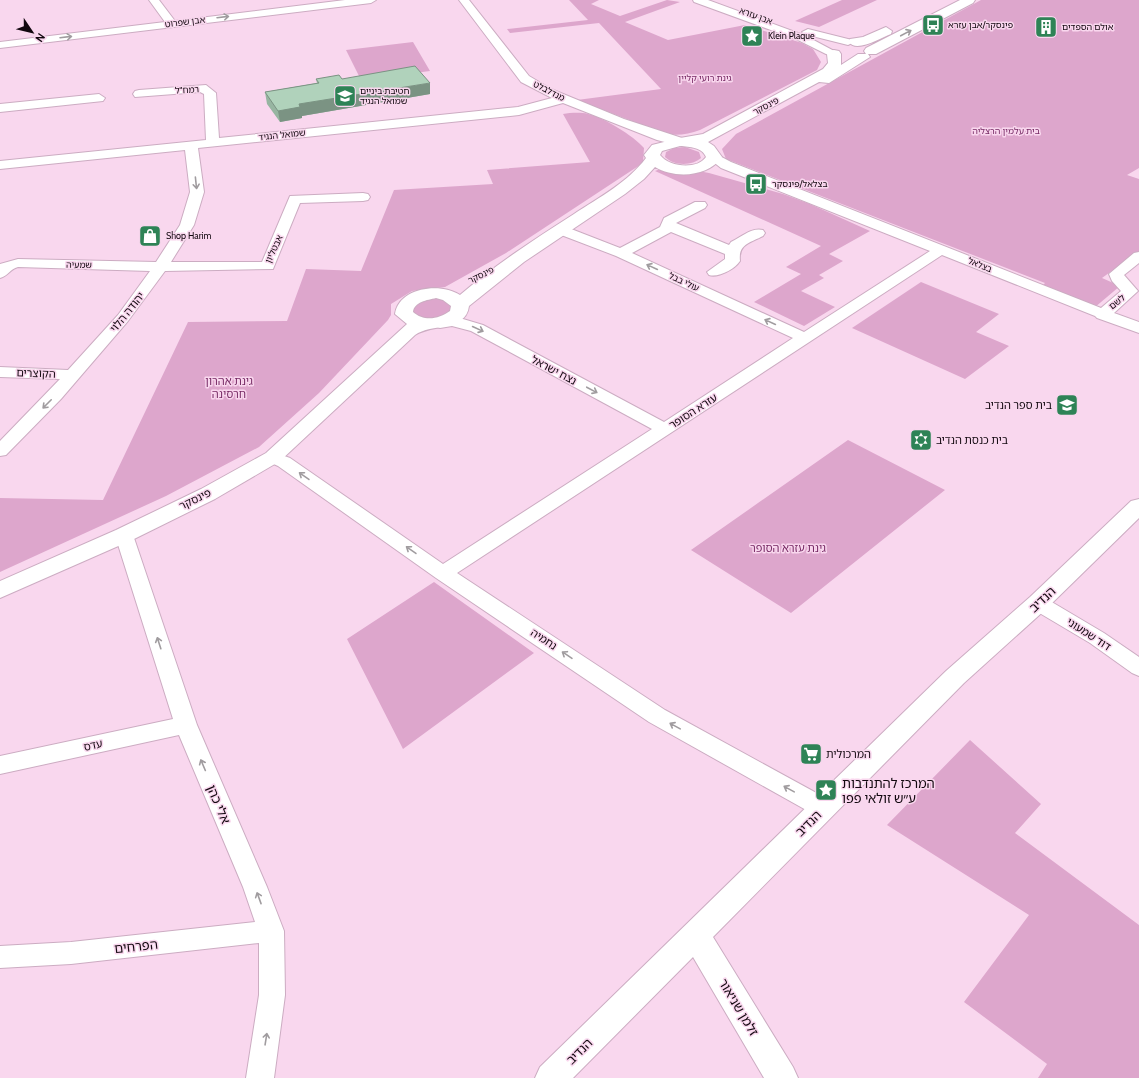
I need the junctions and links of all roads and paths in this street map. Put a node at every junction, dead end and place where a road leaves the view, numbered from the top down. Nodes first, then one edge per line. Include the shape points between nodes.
1 (154, 0) edge
2 (371, 0) edge
3 (464, 0) edge
4 (698, 0) edge
5 (712, 0) edge
6 (948, 0) edge
7 (969, 0) edge
8 (171, 23) junction
9 (851, 42) junction
10 (0, 45) edge
11 (832, 53) junction
12 (867, 54) junction
13 (139, 94) dead end
14 (99, 98) dead end
15 (563, 99) junction
16 (0, 108) edge
17 (620, 122) junction
18 (213, 142) junction
19 (682, 142) junction
20 (191, 144) junction
21 (653, 155) junction
22 (713, 155) junction
23 (0, 165) edge
24 (677, 169) junction
25 (694, 169) junction
26 (363, 197) dead end
27 (606, 200) junction
28 (821, 201) junction
29 (700, 205) dead end
30 (668, 224) junction
31 (561, 230) junction
32 (758, 233) dead end
33 (942, 249) junction
34 (732, 252) junction
35 (621, 254) junction
36 (520, 256) junction
37 (1139, 256) edge
38 (161, 266) junction
39 (714, 272) dead end
40 (0, 274) edge
41 (1133, 289) edge
42 (441, 294) junction
43 (460, 304) junction
44 (403, 311) junction
45 (1102, 314) junction
46 (434, 323) junction
47 (1139, 328) edge
48 (805, 338) junction
49 (365, 370) junction
50 (0, 372) edge
51 (73, 375) junction
52 (665, 429) junction
53 (0, 451) edge
54 (273, 457) junction
55 (1139, 506) edge
56 (124, 535) junction
57 (443, 573) junction
58 (0, 590) edge
59 (1038, 603) junction
60 (1139, 668) edge
61 (186, 725) junction
62 (0, 765) edge
63 (823, 808) junction
64 (271, 931) junction
65 (696, 935) junction
66 (0, 957) edge
67 (260, 1078) edge
68 (552, 1078) edge
69 (782, 1078) edge

1 - 8 street
8 -> 2 street, אבן שפרוט
3 - 15 street, מנדלבלט via 525,79
4 - 11 street, אבן עזרא via 802,38
5 - 9 street, אבן עזרא via 770,21
6 - 9 street via 866,41
12 -> 7 street, פינסקר
10 -> 8 street, אבן שפרוט
9 - 11 street via 831,45 828,47
9 - 12 street via 866,46
11 - 12 street via 851,58
11 - 19 street, פינסקר via 835,63 828,72 707,138
12 - 22 street, פינסקר via 734,130 718,143
13 - 18 street, רמח"ל via 202,88 207,90 210,93
14 - 16 street
15 - 17 street, מנדלבלט
15 - 18 street, שמואל הנגיד via 519,111
17 - 19 street, מנדלבלט
17 - 21 street, מנדלבלט via 648,141 652,146
18 - 20 street, שמואל הנגיד
19 - 21 street, פינסקר via 663,145
19 - 22 street via 704,146
20 - 23 street, שמואל הנגיד
20 -> 38 street, יהודה הלוי via 197,192 187,225
21 - 24 street via 662,165
21 - 27 street, פינסקר via 649,166
22 - 25 street, פינסקר via 708,164
22 - 28 street, בצלאל via 726,165
24 - 25 street
24 - 27 street, פינסקר via 652,177
25 - 28 street, בצלאל via 720,172
26 - 38 street, אבטליון via 295,198 268,266
27 - 31 street, פינסקר
28 - 33 street, בצלאל
29 - 30 street via 669,221
30 - 34 street
30 - 35 street via 666,229
31 - 35 street, עולי בבל
31 - 36 street, פינסקר
32 - 34 street via 736,245
33 - 45 street, בצלאל
33 - 48 street, עזרא הסופר
34 - 39 street via 733,261
48 -> 35 street, עולי בבל
36 - 42 street, פינסקר
36 - 43 street, פינסקר
37 - 41 street, לשם via 1116,274 1117,278
38 - 40 street, שמעיה via 18,263 6,266
38 - 51 street, יהודה הלוי via 123,318
41 - 45 street, לשם
42 - 43 street via 456,299
42 - 44 street, פינסקר via 414,297 404,306
43 - 46 street, פינסקר via 454,317
44 - 46 street via 411,320
44 - 49 street, פינסקר via 401,318
45 - 47 street, בצלאל
46 - 49 street, פינסקר via 418,326 407,332
46 -> 52 street, נצח ישראל via 453,322 477,328
48 - 52 street, עזרא הסופר
49 - 54 street, פינסקר
50 - 51 street, הקוצרים
51 -> 53 street, יהודה הלוי
52 - 57 street, עזרא הסופר
54 - 56 street, פינסקר via 208,494
57 -> 54 street, נחמיה via 284,462
55 - 59 street, הנדיב
56 - 58 street, פינסקר
61 -> 56 street, אלי כהן
63 -> 57 street, נחמיה via 656,716
59 - 60 street, דוד שמעוני via 1097,638
59 - 63 street, הנדיב via 955,677
61 - 62 street, עדס
64 -> 61 street, אלי כהן
63 - 65 street, הנדיב
64 - 66 street, הפרחים
67 -> 64 street, אלי כהן via 272,995
65 - 68 street, הנדיב
65 - 69 street, זלמן שניאור

